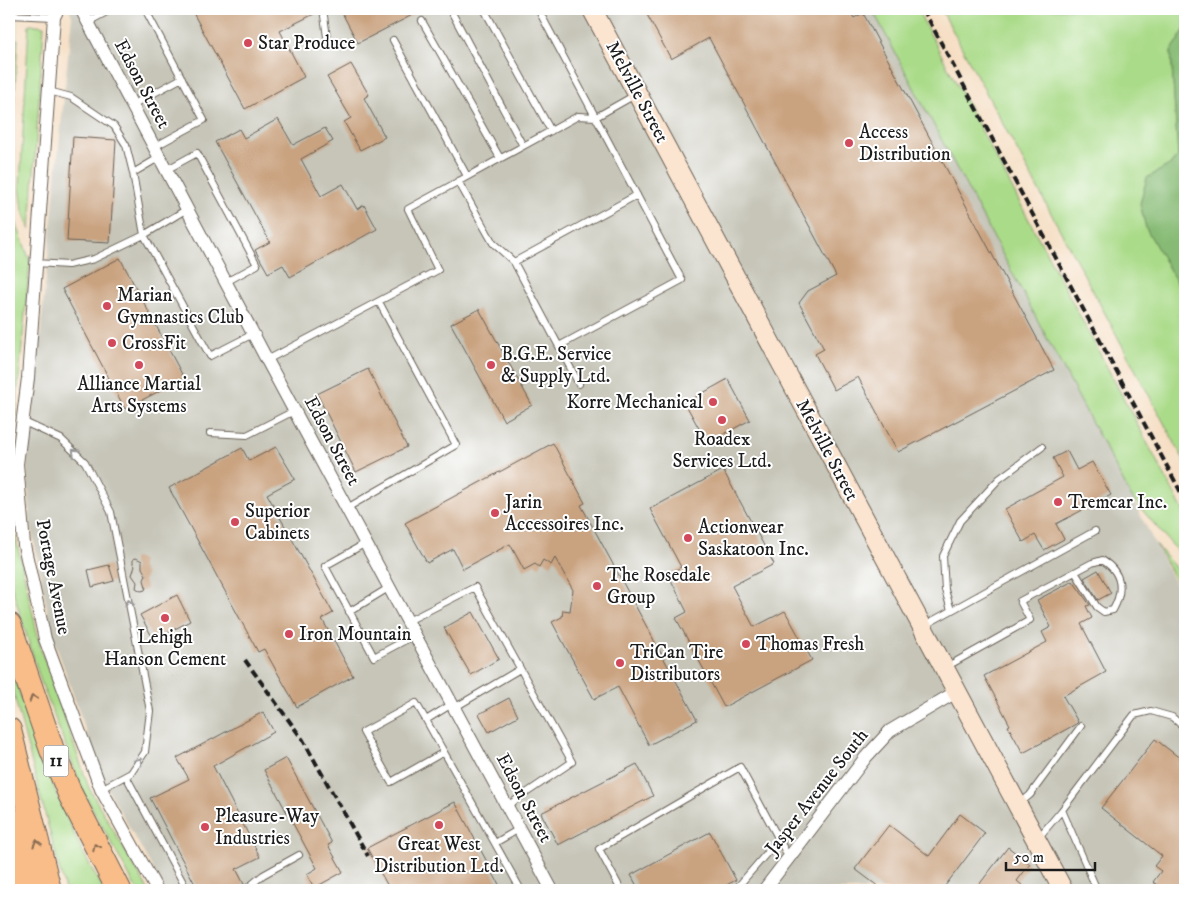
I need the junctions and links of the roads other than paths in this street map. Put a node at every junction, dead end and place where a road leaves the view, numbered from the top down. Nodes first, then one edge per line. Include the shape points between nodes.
1 (81, 9) edge
2 (112, 9) edge
3 (145, 9) edge
4 (323, 9) edge
5 (450, 9) edge
6 (484, 9) edge
7 (538, 9) edge
8 (592, 9) edge
9 (56, 13) edge
10 (9, 15) edge
11 (422, 21) dead end
12 (88, 22) junction
13 (327, 37) dead end
14 (393, 40) dead end
15 (182, 78) junction
16 (49, 91) junction
17 (638, 93) junction
18 (132, 105) junction
19 (596, 118) junction
20 (551, 131) junction
21 (524, 146) junction
22 (157, 152) junction
23 (500, 158) junction
24 (166, 170) junction
25 (132, 173) junction
26 (468, 176) junction
27 (458, 181) junction
28 (636, 195) junction
29 (187, 209) junction
30 (144, 235) junction
31 (514, 262) junction
32 (36, 263) junction
33 (226, 282) junction
34 (379, 302) junction
35 (253, 334) junction
36 (559, 346) junction
37 (267, 360) junction
38 (578, 384) dead end
39 (294, 411) junction
40 (22, 421) junction
41 (210, 433) dead end
42 (1042, 447) dead end
43 (347, 508) junction
44 (1095, 531) dead end
45 (366, 543) junction
46 (1075, 572) junction
47 (390, 588) junction
48 (951, 610) junction
49 (349, 612) junction
50 (408, 621) junction
51 (9, 624) edge
52 (922, 627) junction
53 (415, 635) junction
54 (945, 668) junction
55 (520, 669) junction
56 (956, 692) junction
57 (453, 706) junction
58 (426, 720) junction
59 (1081, 726) dead end
60 (1185, 728) edge
61 (9, 730) edge
62 (444, 752) junction
63 (126, 776) junction
64 (101, 789) junction
65 (1018, 805) junction
66 (507, 806) junction
67 (1062, 810) junction
68 (9, 820) edge
69 (519, 830) junction
70 (779, 839) junction
71 (1036, 840) junction
72 (495, 843) junction
73 (298, 854) dead end
74 (789, 858) junction
75 (9, 870) edge
76 (25, 890) edge
77 (49, 890) edge
78 (119, 890) edge
79 (157, 890) edge
80 (187, 890) edge
81 (245, 890) edge
82 (521, 890) edge
83 (552, 890) edge
84 (621, 890) edge
85 (735, 890) edge
86 (764, 890) edge
87 (1063, 890) edge
88 (1097, 890) edge

1 - 12 street, Edson Street
2 - 12 lane
3 - 15 lane
4 - 13 lane
5 - 21 lane
6 - 20 lane
7 - 19 lane
8 - 17 street, Melville Street
9 - 10 lane
9 - 16 street, Portage Avenue
11 - 23 lane
12 - 18 street, Edson Street
14 - 26 lane
15 - 18 lane
15 - 22 lane via 204,120
16 - 25 lane via 71,97 114,126 126,145
16 - 32 street, Portage Avenue
17 - 19 lane
17 - 52 street, Melville Street
18 - 22 street, Edson Street
19 - 20 lane via 578,116
19 - 28 lane
20 - 21 lane
21 - 23 lane
22 - 24 street, Edson Street
22 - 25 lane
23 - 26 lane
24 - 29 street, Edson Street
24 - 33 lane via 196,152 257,265
25 - 30 lane
26 - 27 lane
27 - 31 lane via 493,243
27 - 34 lane via 408,209 438,270
28 - 31 lane
28 - 36 lane via 682,280
29 - 30 lane
29 - 33 street, Edson Street
30 - 32 lane via 94,259 68,266
30 - 35 lane via 210,356
31 - 36 lane
32 - 40 street, Portage Avenue
33 - 35 street, Edson Street
34 - 37 lane
34 - 43 lane via 456,445
35 - 37 street, Edson Street
36 - 38 lane
37 - 39 street, Edson Street
39 - 41 lane via 247,435
39 - 43 street, Edson Street
63 -> 40 lane via 145,752 150,711 111,512 85,462 61,439
40 - 64 street, Portage Avenue via 17,464 24,545 45,639
42 - 48 lane via 999,480 960,521 943,556 945,590
43 - 45 street, Edson Street
44 - 48 lane
45 - 47 street, Edson Street
45 - 49 lane via 325,566
46 - 46 lane via 1102,560 1112,566 1120,581 1113,610 1104,612 1097,607
46 - 54 lane via 1020,601 1030,620
47 - 49 lane
47 - 50 street, Edson Street
48 - 52 lane
49 - 53 lane via 374,657
50 - 53 street, Edson Street
50 - 55 lane via 475,587
78 -> 51 highway, 11 via 70,794
52 - 54 street, Melville Street
53 - 57 street, Edson Street
54 - 56 street, Melville Street
55 - 57 lane
55 - 66 lane via 572,762
56 - 65 street, Melville Street
56 - 74 street, Jasper Avenue South via 890,731 866,756
57 - 58 lane
57 - 66 street, Edson Street
58 - 62 lane
58 - 62 lane via 416,703 363,732 391,782
59 - 65 lane via 1030,795
60 - 67 lane via 1172,717 1151,711 1134,715
77 -> 61 highway, 11
62 - 72 lane
63 - 64 lane
63 - 80 lane
64 - 79 street, Portage Avenue
65 - 71 street, Melville Street
66 - 69 street, Edson Street
67 - 71 lane
67 - 88 lane
68 - 76 highway
69 - 72 lane
69 - 83 street, Edson Street
70 - 74 lane
70 - 84 lane via 740,767 599,848
70 - 85 lane
71 - 87 street, Melville Street
72 - 82 lane
73 - 81 lane
74 - 86 street, Jasper Avenue South
75 - 76 highway

